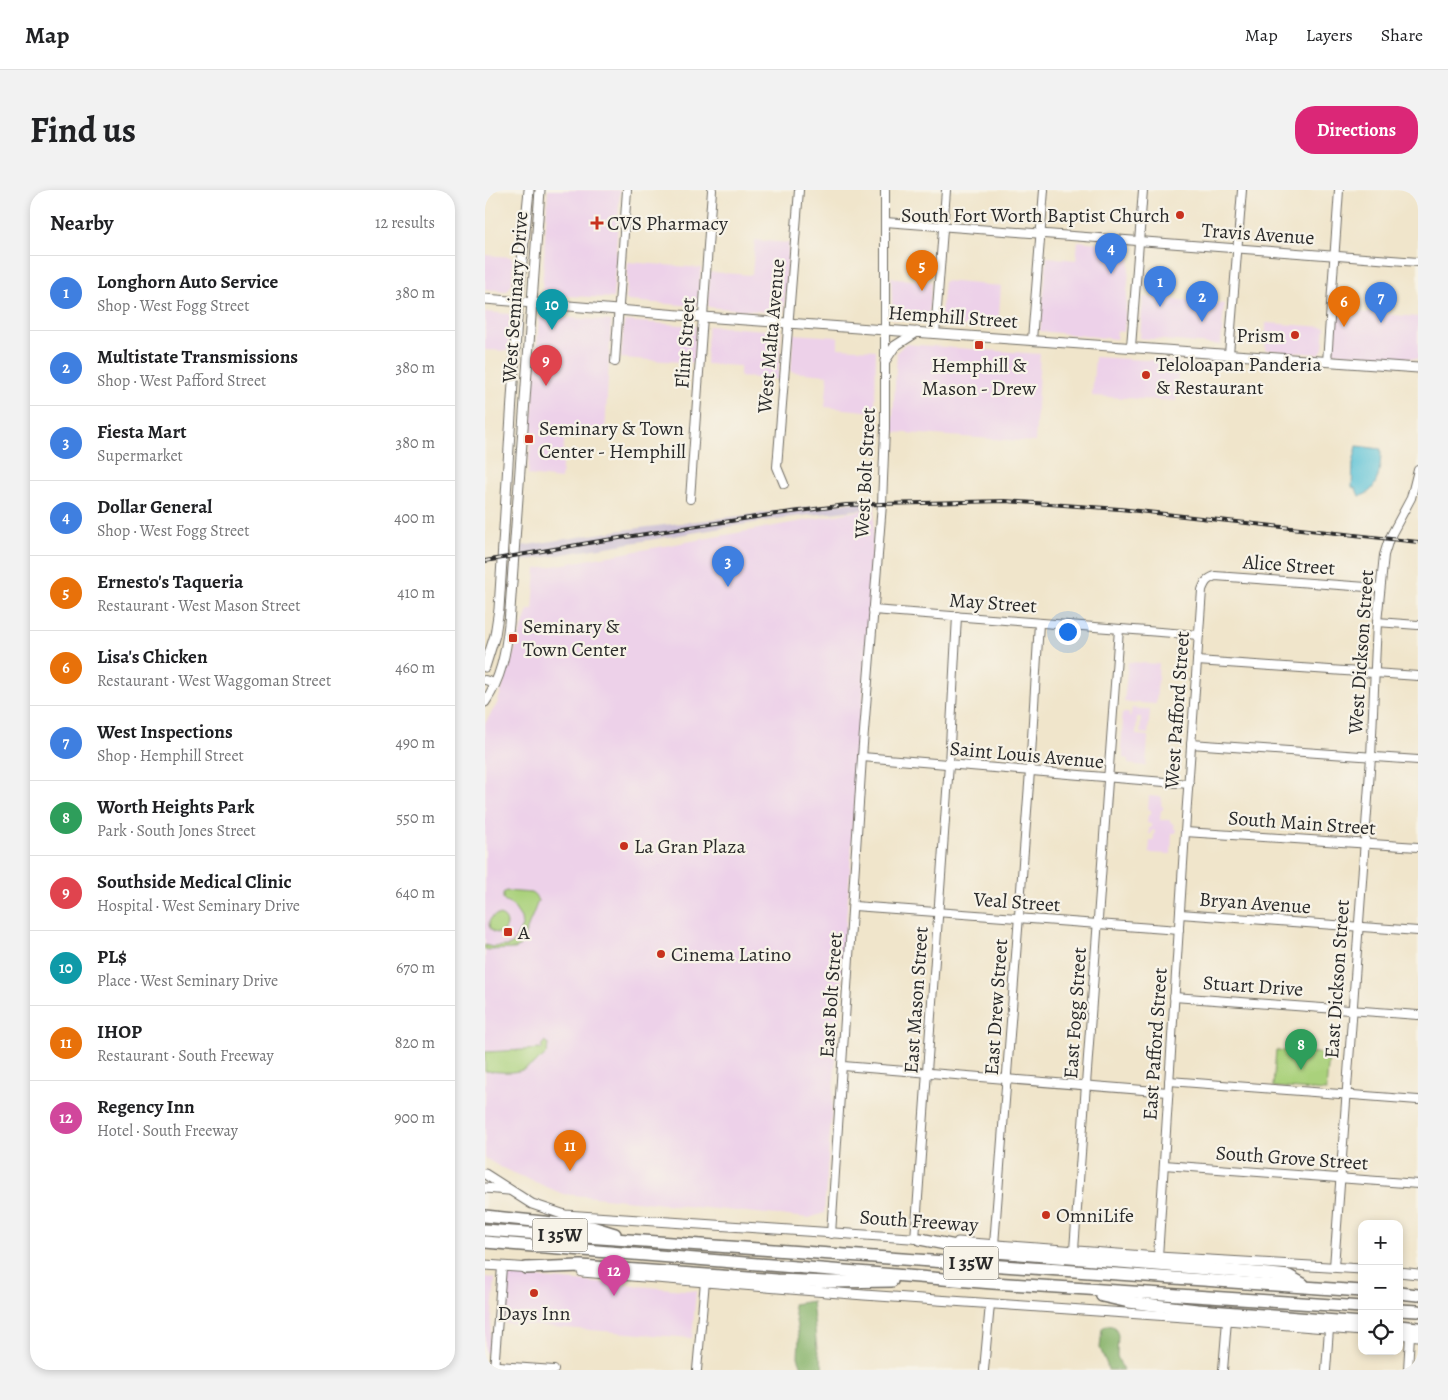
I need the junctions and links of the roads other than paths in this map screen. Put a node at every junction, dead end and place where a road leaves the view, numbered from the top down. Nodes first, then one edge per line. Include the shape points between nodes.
1 (529, 190) edge
2 (540, 190) edge
3 (627, 190) edge
4 (712, 190) edge
5 (799, 190) edge
6 (885, 190) edge
7 (946, 190) edge
8 (1044, 190) edge
9 (1143, 190) edge
10 (1242, 190) edge
11 (1339, 190) edge
12 (885, 222) junction
13 (943, 227) junction
14 (1040, 234) junction
15 (1139, 241) junction
16 (1237, 249) junction
17 (1335, 256) junction
18 (1418, 262) edge
19 (485, 300) edge
20 (518, 302) junction
21 (532, 303) junction
22 (618, 310) junction
23 (703, 317) junction
24 (789, 322) junction
25 (886, 330) junction
26 (917, 332) junction
27 (935, 334) junction
28 (1032, 340) junction
29 (1131, 347) junction
30 (1229, 354) junction
31 (885, 361) junction
32 (615, 362) dead end
33 (1327, 362) junction
34 (1418, 368) edge
35 (510, 423) junction
36 (523, 428) junction
37 (1418, 471) edge
38 (784, 484) dead end
39 (690, 499) dead end
40 (1414, 500) edge
41 (1380, 588) junction
42 (1202, 590) joint
43 (873, 610) junction
44 (957, 616) junction
45 (1377, 622) junction
46 (1039, 623) junction
47 (1418, 625) edge
48 (1119, 629) junction
49 (1199, 635) junction
50 (1197, 661) junction
51 (485, 667) edge
52 (1374, 673) junction
53 (1418, 676) edge
54 (485, 680) edge
55 (495, 684) junction
56 (485, 702) edge
57 (1191, 744) junction
58 (862, 757) junction
59 (1371, 757) junction
60 (1418, 760) edge
61 (949, 764) junction
62 (1029, 771) junction
63 (1109, 778) junction
64 (1189, 784) junction
65 (1185, 832) junction
66 (1363, 844) junction
67 (1418, 847) edge
68 (853, 906) junction
69 (939, 912) junction
70 (1180, 914) junction
71 (1019, 918) junction
72 (1098, 924) junction
73 (1357, 927) junction
74 (1179, 930) junction
75 (1418, 931) edge
76 (1174, 997) junction
77 (1351, 1010) junction
78 (1418, 1015) edge
79 (843, 1066) junction
80 (927, 1072) junction
81 (1007, 1079) junction
82 (1169, 1082) junction
83 (1086, 1085) junction
84 (1168, 1092) junction
85 (1345, 1095) junction
86 (1418, 1100) edge
87 (1164, 1165) junction
88 (485, 1174) edge
89 (1339, 1178) junction
90 (1418, 1184) edge
91 (485, 1188) edge
92 (508, 1190) junction
93 (485, 1216) edge
94 (485, 1230) edge
95 (831, 1234) junction
96 (918, 1239) junction
97 (636, 1240) junction
98 (485, 1242) edge
99 (994, 1245) junction
100 (1074, 1250) junction
101 (1158, 1257) junction
102 (485, 1265) edge
103 (501, 1267) junction
104 (1334, 1267) junction
105 (526, 1268) junction
106 (1358, 1269) edge
107 (1403, 1272) edge
108 (1418, 1274) edge
109 (962, 1280) junction
110 (705, 1281) junction
111 (1306, 1286) junction
112 (1062, 1288) junction
113 (1358, 1290) edge
114 (1403, 1293) edge
115 (1418, 1295) edge
116 (990, 1304) junction
117 (1358, 1307) edge
118 (1403, 1310) edge
119 (1418, 1311) edge
120 (1227, 1320) junction
121 (1358, 1323) edge
122 (1403, 1328) edge
123 (1329, 1329) junction
124 (1358, 1332) edge
125 (1415, 1333) edge
126 (485, 1365) edge
127 (494, 1368) edge
128 (554, 1370) edge
129 (697, 1370) edge
130 (984, 1370) edge
131 (1223, 1370) edge
132 (1326, 1370) edge
133 (1408, 1370) edge

1 - 20 main road, West Seminary Drive
2 - 21 main road, West Seminary Drive
3 - 22 street
4 - 23 street, Flint Street
5 - 24 street, West Malta Avenue
6 - 12 street, West Bolt Street
7 - 13 street
8 - 14 street
9 - 15 street
10 - 16 street
11 - 17 street
12 - 13 street, Travis Avenue
12 - 25 street, West Bolt Street
13 - 14 street, Travis Avenue
13 - 27 street
14 - 15 street, Travis Avenue
14 - 28 street
15 - 16 street, Travis Avenue
15 - 29 street
16 - 17 street, Travis Avenue
16 - 30 street
17 - 18 street, Travis Avenue
17 - 33 street
19 - 20 main road, Hemphill Street
20 - 21 main road, Hemphill Street
20 - 35 main road, West Seminary Drive
21 - 22 main road, Hemphill Street
21 - 36 main road, West Seminary Drive
22 - 23 main road, Hemphill Street
22 - 32 street
23 - 24 main road, Hemphill Street
23 - 39 street, Flint Street
24 - 25 main road, Hemphill Street
24 - 38 street, West Malta Avenue via 777,467
25 - 26 main road, Hemphill Street
25 - 31 street, West Bolt Street
26 - 27 main road, Hemphill Street
26 - 31 main road via 895,346
27 - 28 main road, Hemphill Street
28 - 29 main road, Hemphill Street
29 - 30 main road, Hemphill Street
30 - 33 main road, Hemphill Street
31 - 43 street, West Bolt Street via 885,428
33 - 34 main road, Hemphill Street
35 - 36 main road
35 - 51 main road, West Seminary Drive via 499,609
36 - 55 main road, West Seminary Drive via 509,624 503,663
37 - 40 street, West Dickson Street
40 - 41 street, West Dickson Street via 1389,539
41 - 42 street, Alice Street via 1215,576 1204,582
41 - 45 street, West Dickson Street
42 - 49 street, West Pafford Street
43 - 44 street, May Street
43 - 58 street, West Bolt Street
44 - 46 street, May Street
44 - 61 street, East Mason Street
45 - 47 street
45 - 52 street, West Dickson Street
46 - 48 street, May Street
46 - 62 street, East Drew Street
48 - 49 street, May Street
48 - 63 street, East Fogg Street
49 - 50 street, West Pafford Street
50 - 52 street
50 - 57 street, West Pafford Street
52 - 53 street
52 - 59 street, West Dickson Street
54 - 55 street
55 - 56 main road, West Seminary Drive
57 - 59 street
57 - 64 street, West Pafford Street
58 - 61 street, Saint Louis Avenue
58 - 68 street, East Bolt Street
59 - 60 street
59 - 66 street, West Dickson Street
61 - 62 street, Saint Louis Avenue
61 - 69 street, East Mason Street
62 - 63 street, Saint Louis Avenue
62 - 71 street, East Drew Street
63 - 64 street, Saint Louis Avenue
63 - 72 street, East Fogg Street
64 - 65 street, West Pafford Street
65 - 66 street, South Main Street
65 - 70 street, East Pafford Street
66 - 67 street, South Main Street
66 - 73 street, East Dickson Street
68 - 69 street, Veal Street
68 - 79 street, East Bolt Street
69 - 71 street, Veal Street
69 - 80 street, East Mason Street
70 - 73 street, Bryan Avenue
70 - 74 street, East Pafford Street
71 - 72 street, Veal Street
71 - 81 street, East Drew Street
72 - 74 street, Veal Street
72 - 83 street, East Fogg Street
73 - 75 street, Bryan Avenue
73 - 77 street, East Dickson Street
74 - 76 street, East Pafford Street
76 - 77 street, Stuart Drive
76 - 82 street, East Pafford Street
77 - 78 street, Stuart Drive
77 - 85 street, East Dickson Street
79 - 80 street
79 - 95 street, East Bolt Street
80 - 81 street
80 - 96 street, East Mason Street
81 - 83 street
81 - 99 street, East Drew Street
82 - 84 street, East Pafford Street
82 - 85 street
83 - 84 street
83 - 100 street, East Fogg Street
84 - 87 street, East Pafford Street
85 - 86 street
85 - 89 street, East Dickson Street
87 - 89 street, South Grove Street
87 - 101 street, East Pafford Street
88 - 92 main road, South Freeway
89 - 90 street, South Grove Street
89 - 104 street, East Dickson Street
91 - 92 main road
92 - 95 main road, South Freeway via 532,1204 565,1215
93 - 97 highway via 592,1227
94 - 97 highway, South Freeway / I 35W
95 - 96 main road, South Freeway
96 - 99 main road, South Freeway
96 - 111 highway via 995,1252 1289,1276
97 - 111 highway, South Freeway / I 35W
98 - 109 highway, I 35W
99 - 100 main road, South Freeway
100 - 101 main road, South Freeway
101 - 104 main road, South Freeway
102 - 103 main road
103 - 105 main road
103 - 127 street
104 - 106 main road, South Freeway
105 - 109 highway via 581,1266 821,1282
105 - 110 main road
107 - 108 main road
109 - 112 highway, I 35W
110 - 116 main road
110 - 129 street
111 - 113 highway, South Freeway / I 35W
112 - 117 highway, I 35W
112 - 121 highway via 1129,1302 1197,1310
114 - 115 highway
116 - 120 main road
116 - 130 street
118 - 119 highway
120 - 123 main road
120 - 131 street
122 - 125 highway
123 - 124 main road
123 - 132 street
125 - 133 street
126 - 127 street
127 - 128 street

